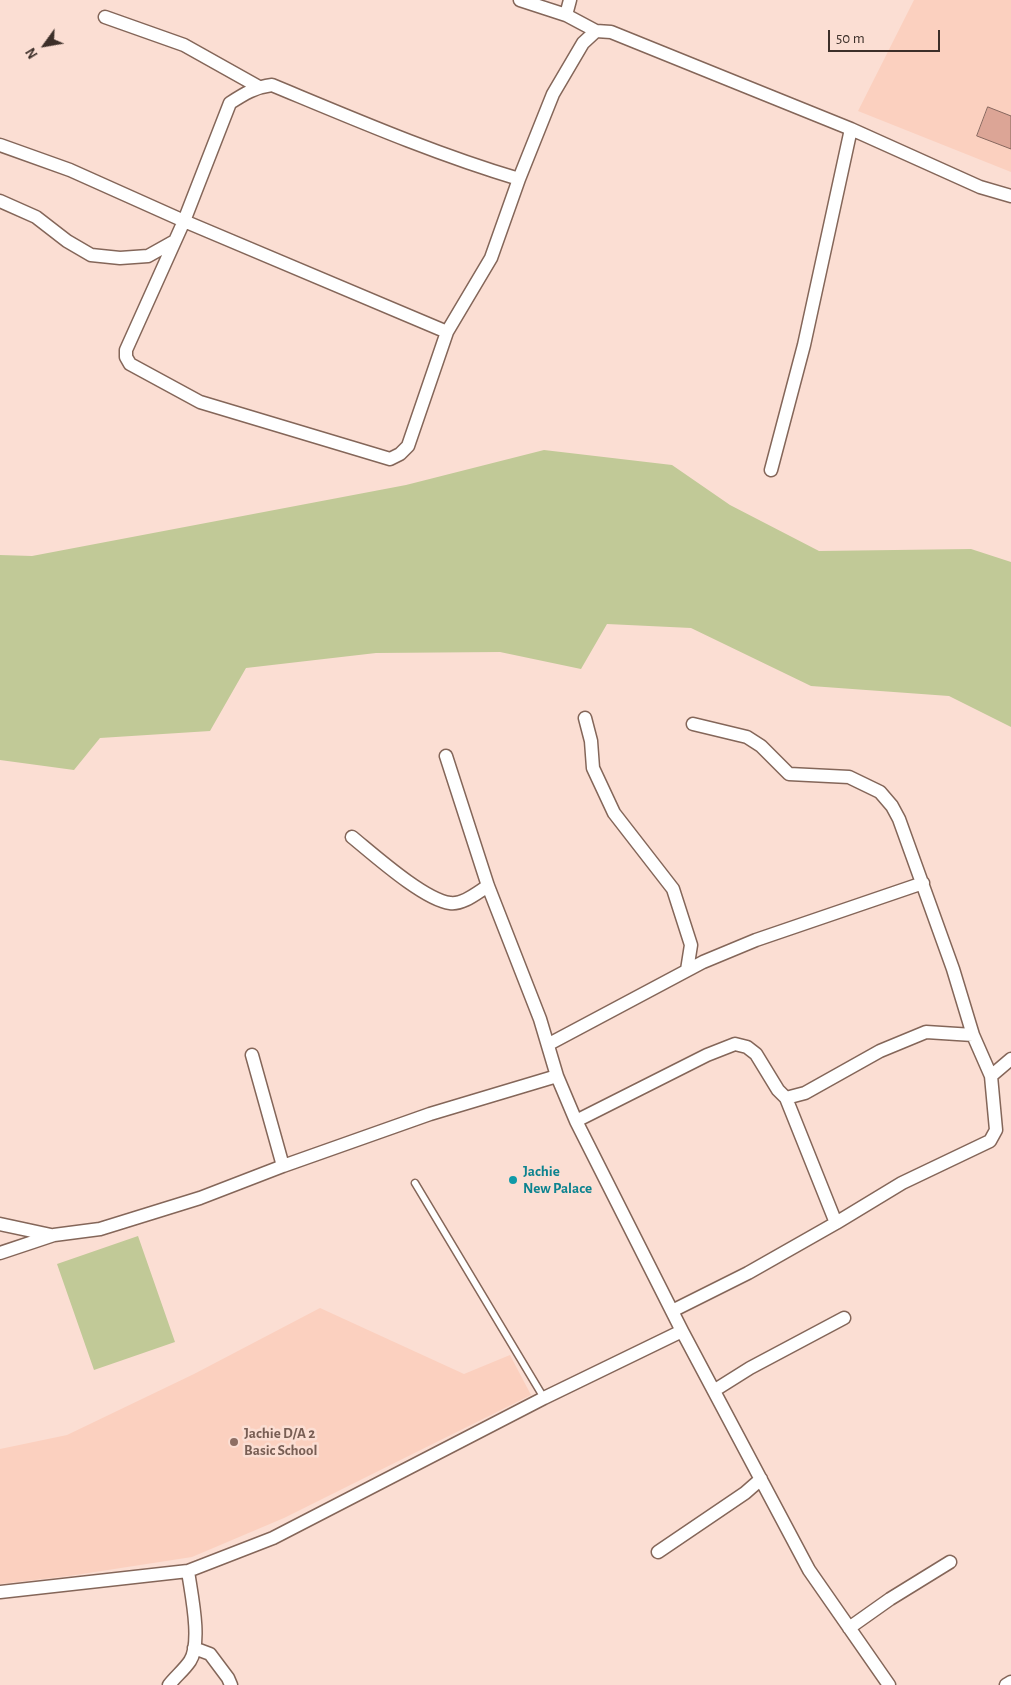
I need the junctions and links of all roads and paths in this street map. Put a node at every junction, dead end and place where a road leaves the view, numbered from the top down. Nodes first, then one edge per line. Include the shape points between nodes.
1 (520, 0) edge
2 (570, 0) edge
3 (566, 15) junction
4 (105, 17) dead end
5 (596, 31) junction
6 (259, 87) junction
7 (851, 129) junction
8 (0, 146) edge
9 (519, 179) junction
10 (1011, 196) edge
11 (0, 201) edge
12 (184, 221) junction
13 (174, 242) junction
14 (447, 332) junction
15 (771, 470) dead end
16 (586, 718) dead end
17 (693, 724) dead end
18 (446, 756) dead end
19 (352, 837) dead end
20 (922, 883) junction
21 (488, 886) junction
22 (688, 970) junction
23 (973, 1035) junction
24 (549, 1044) junction
25 (252, 1055) dead end
26 (1011, 1059) edge
27 (557, 1076) junction
28 (991, 1076) junction
29 (786, 1098) junction
30 (576, 1121) junction
31 (283, 1166) junction
32 (415, 1183) dead end
33 (836, 1223) junction
34 (0, 1224) edge
35 (54, 1235) junction
36 (0, 1253) edge
37 (672, 1311) junction
38 (844, 1318) dead end
39 (682, 1331) junction
40 (715, 1390) junction
41 (544, 1398) junction
42 (761, 1479) junction
43 (658, 1552) dead end
44 (950, 1562) dead end
45 (188, 1571) junction
46 (0, 1592) edge
47 (849, 1628) junction
48 (194, 1648) junction
49 (1011, 1682) edge
50 (168, 1685) edge
51 (232, 1685) edge
52 (890, 1685) edge
53 (1006, 1685) edge

1 - 3 street
2 - 3 street
3 - 5 street
4 - 6 street via 184,45
5 - 7 street via 611,32
5 - 9 street via 583,43 553,94
6 - 9 street via 272,86 461,160
6 - 12 street via 230,103
7 - 10 street via 980,187
7 - 15 street via 804,345
8 - 12 street via 70,170
9 - 14 street via 491,258
11 - 13 street via 36,217 67,241 91,254 120,258 148,256
12 - 13 street
12 - 14 street
13 - 14 street via 126,350 126,357 130,364 200,402 390,459 408,446
16 - 22 street via 593,768 614,813 673,889 691,945
17 - 20 street via 748,737 789,774 849,777 880,792 899,819
18 - 21 street
19 - 21 street via 414,886 451,904 470,898
20 - 22 street via 756,940
20 - 23 street
21 - 24 street
22 - 24 street
23 - 28 street
23 - 29 street via 926,1032 880,1051 805,1093
24 - 27 street
25 - 31 street
26 - 28 street
27 - 30 street
27 - 31 street via 430,1114
28 - 33 street via 996,1130 990,1141 902,1183
29 - 30 street via 756,1054 735,1044
29 - 33 street
30 - 37 street
31 - 35 street via 200,1198 100,1229
32 - 41 lane
33 - 37 street
34 - 35 street
35 - 36 street
37 - 39 street
38 - 40 street
39 - 40 street
39 - 41 street
40 - 42 street
41 - 45 street via 273,1538
42 - 43 street
42 - 47 street via 809,1570
44 - 47 street
45 - 46 street
45 - 48 street via 196,1633
47 - 52 street
48 - 50 street via 190,1660
48 - 51 street via 210,1654
49 - 53 street

